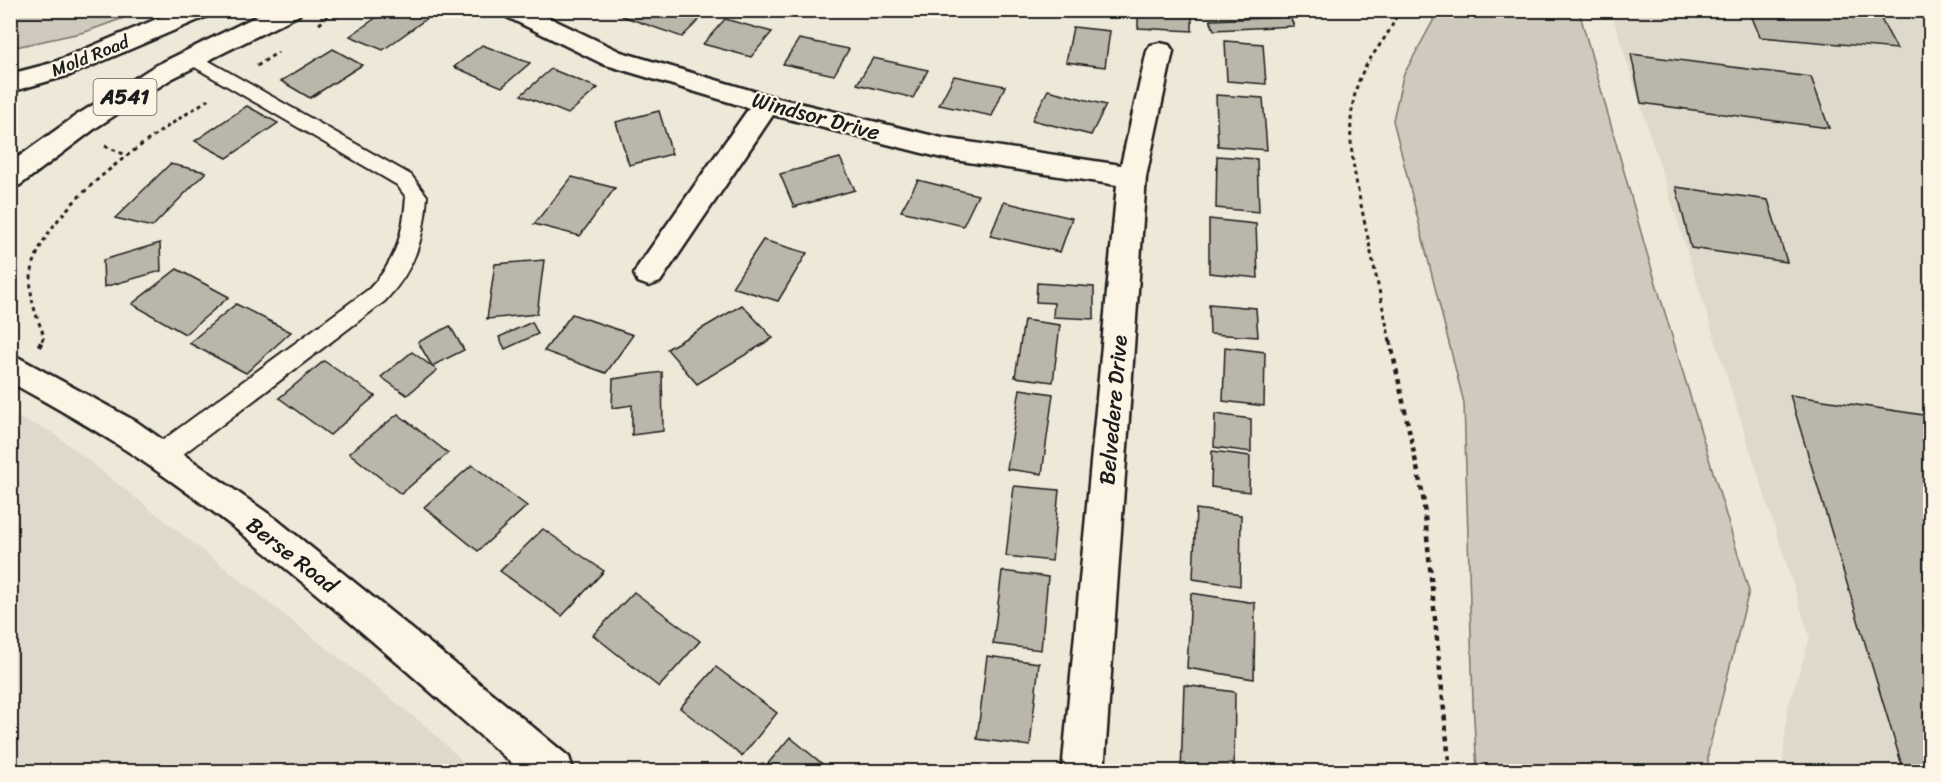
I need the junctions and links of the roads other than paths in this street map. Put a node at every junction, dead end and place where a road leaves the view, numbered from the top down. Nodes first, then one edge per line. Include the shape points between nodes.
1 (201, 10) edge
2 (290, 10) edge
3 (513, 10) edge
4 (1160, 51) dead end
5 (193, 58) junction
6 (10, 83) edge
7 (766, 104) junction
8 (1132, 177) junction
9 (10, 178) edge
10 (649, 274) dead end
11 (10, 366) edge
12 (161, 456) junction
13 (554, 771) edge
14 (1083, 771) edge

1 - 6 street, Mold Road / A541 via 60,69
2 - 5 street, A541
3 - 7 street, Windsor Drive via 612,58
4 - 8 street, Belvedere Drive
5 - 9 street, A541 via 87,121
5 - 12 lane via 404,180 417,196 414,228 396,275 377,295
7 - 8 street, Windsor Drive via 942,148
7 - 10 street
8 - 14 street, Belvedere Drive
11 - 12 street, Berse Road
12 - 13 street, Berse Road via 425,662

